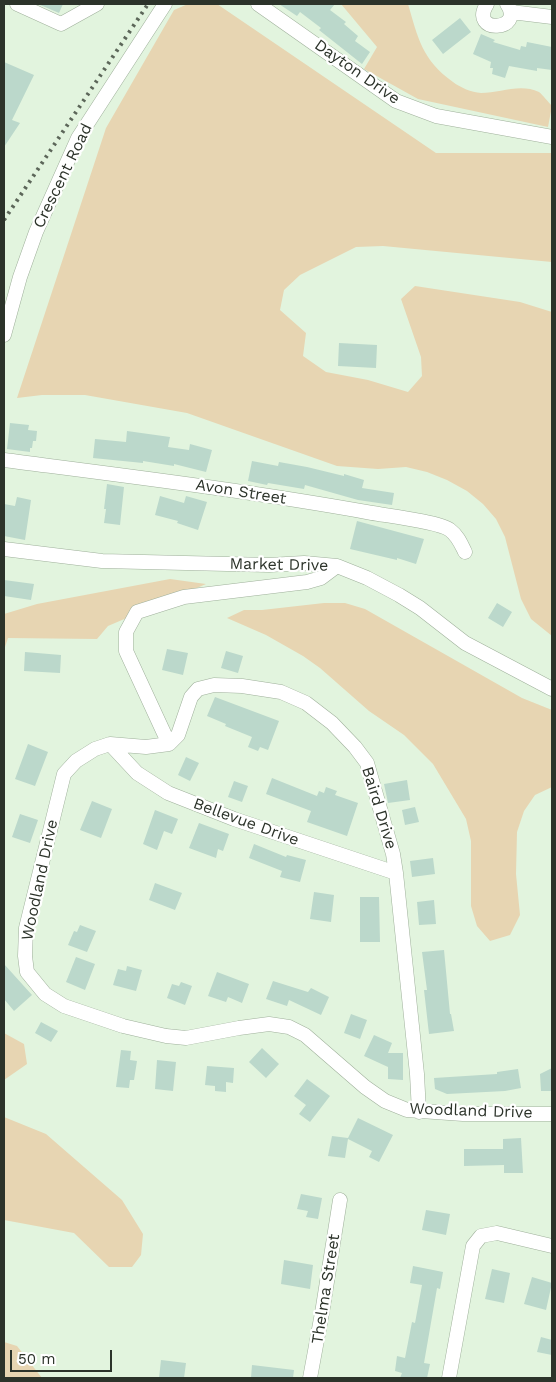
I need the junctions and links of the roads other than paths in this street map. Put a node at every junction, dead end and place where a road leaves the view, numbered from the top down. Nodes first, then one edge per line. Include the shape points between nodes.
1 (17, 4) edge
2 (97, 4) edge
3 (166, 4) edge
4 (486, 4) edge
5 (262, 5) edge
6 (509, 8) edge
7 (552, 17) edge
8 (552, 137) edge
9 (4, 335) edge
10 (4, 460) edge
11 (4, 549) edge
12 (465, 552) dead end
13 (337, 566) junction
14 (552, 689) edge
15 (110, 744) junction
16 (169, 744) junction
17 (396, 873) junction
18 (419, 1112) junction
19 (552, 1114) edge
20 (340, 1200) dead end
21 (552, 1246) edge
22 (310, 1378) edge
23 (449, 1378) edge

1 - 2 street via 61,24
3 - 9 street, Crescent Road via 74,147 36,232
4 - 6 street via 484,19 497,27 507,22
5 - 8 street, Dayton Drive via 396,101 436,116
6 - 7 street
10 - 12 street, Avon Street via 191,484 437,525 450,530
11 - 13 street, Market Drive via 102,561
13 - 14 street, Market Drive via 399,595 465,643
13 - 16 street via 321,578 307,582 184,597 137,612 126,632 126,651
15 - 16 street, Woodland Drive via 146,747
15 - 17 street, Bellevue Drive via 137,773 168,793 234,819
15 - 18 street, Woodland Drive via 76,761 64,774 26,928 24,956 27,972 45,994 64,1006 166,1036 186,1038 269,1024 289,1028 305,1035 385,1101
16 - 17 street, Baird Drive via 178,735 191,697 198,689 214,685 242,686 281,692 306,703 332,723 366,764
17 - 18 street, Baird Drive
18 - 19 street, Woodland Drive
20 - 22 street, Thelma Street
21 - 23 street via 497,1233 481,1236 473,1246

